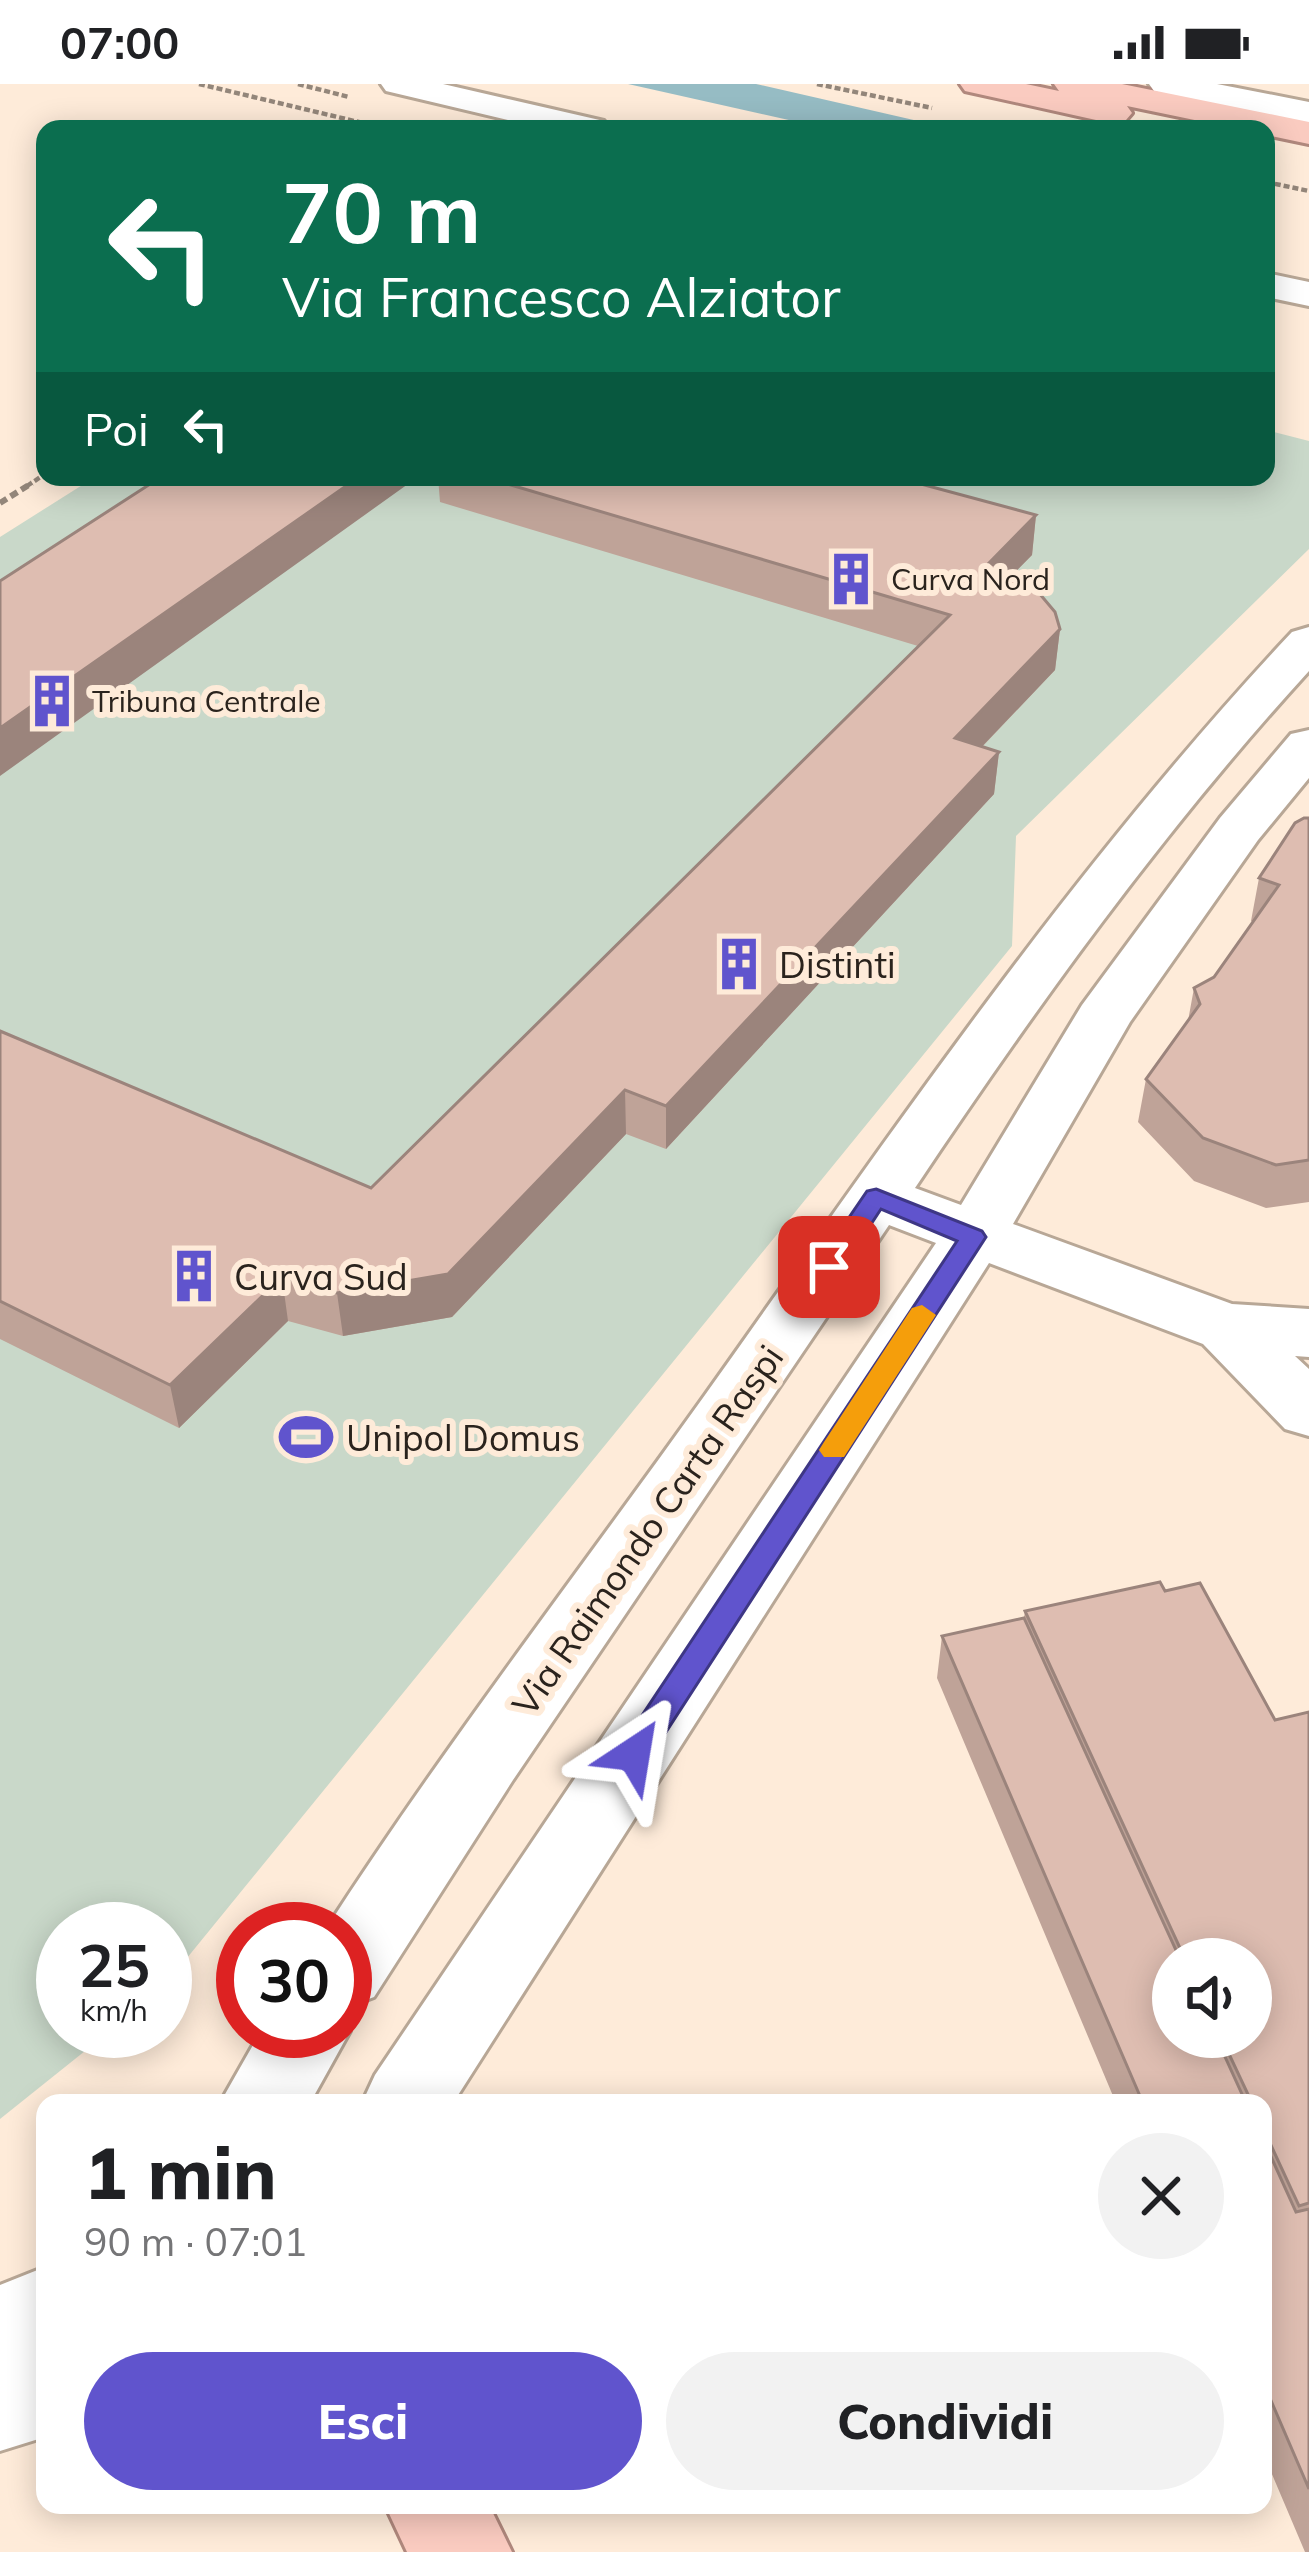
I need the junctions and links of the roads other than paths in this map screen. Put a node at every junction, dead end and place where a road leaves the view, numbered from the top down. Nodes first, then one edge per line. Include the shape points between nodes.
1 (398, 84) edge
2 (977, 84) edge
3 (1071, 84) edge
4 (1166, 84) edge
5 (1309, 112) edge
6 (552, 120) edge
7 (1147, 120) edge
8 (1242, 120) edge
9 (1275, 127) edge
10 (1309, 134) edge
11 (1275, 147) edge
12 (1309, 154) edge
13 (1275, 287) edge
14 (1309, 294) edge
15 (1309, 642) edge
16 (1309, 746) edge
17 (876, 1197) junction
18 (973, 1237) junction
19 (1226, 1328) junction
20 (1309, 1333) edge
21 (1309, 1411) edge
22 (372, 1931) edge
23 (291, 2058) edge
24 (269, 2094) edge
25 (412, 2094) edge
26 (36, 2316) edge
27 (0, 2330) edge
28 (36, 2393) edge
29 (0, 2404) edge
30 (439, 2514) edge
31 (463, 2552) edge

1 - 6 street
2 - 7 highway
3 - 8 highway
4 - 5 street
9 - 10 highway
11 - 12 highway
13 - 14 street
15 - 17 street, Via Raimondo Carta Raspi via 1121,857
16 - 18 street via 1103,1018
17 - 18 street
17 - 22 street, Via Raimondo Carta Raspi
18 - 19 street
18 - 25 street
19 - 20 street
19 - 21 street
23 - 24 street
26 - 27 street
28 - 29 street
30 - 31 highway

